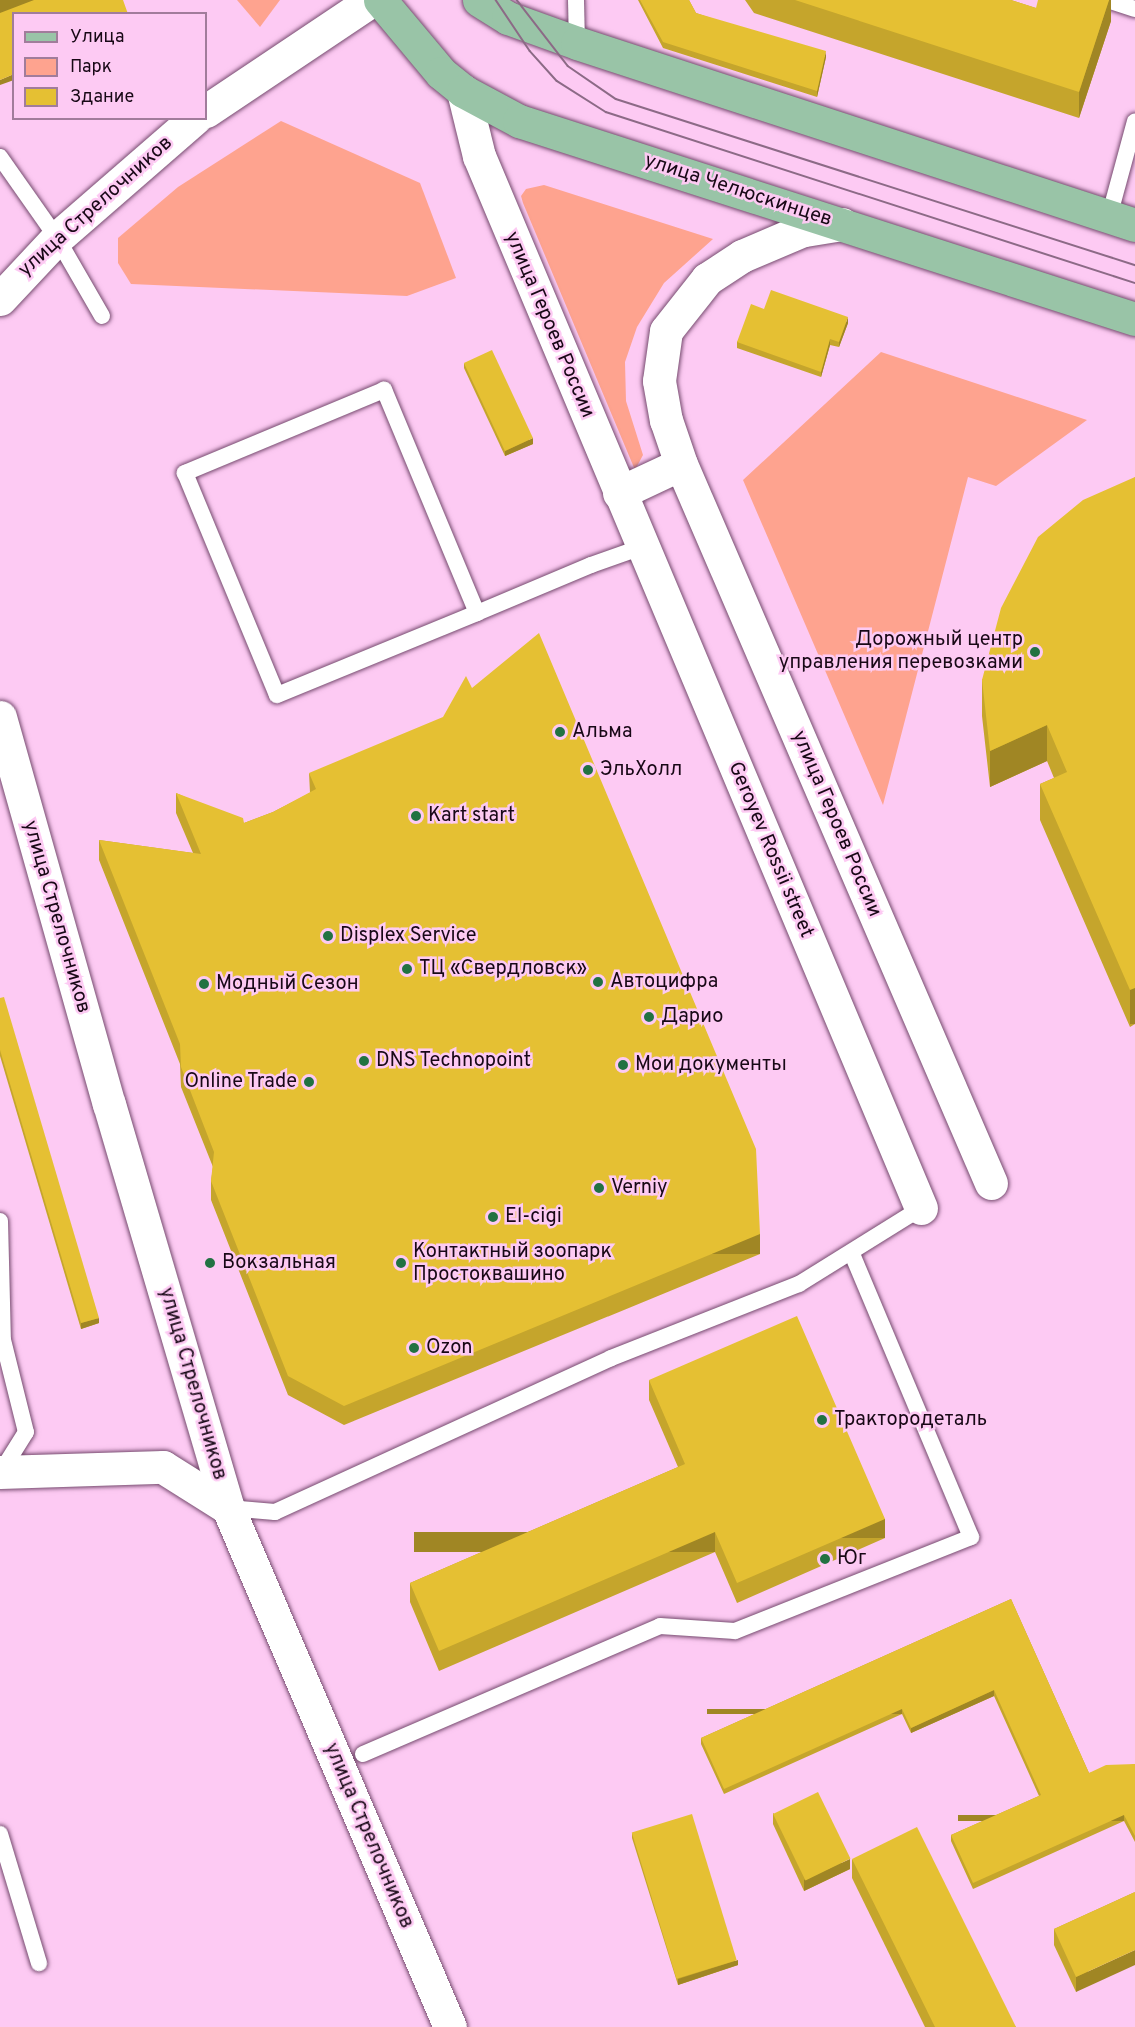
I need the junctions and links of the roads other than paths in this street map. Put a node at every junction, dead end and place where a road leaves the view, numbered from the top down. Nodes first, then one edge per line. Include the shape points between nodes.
1 (372, 0) edge
2 (380, 0) edge
3 (479, 0) edge
4 (576, 0) edge
5 (1107, 0) edge
6 (1135, 9) edge
7 (578, 43) junction
8 (463, 91) junction
9 (207, 110) edge
10 (193, 120) edge
11 (1135, 121) edge
12 (0, 158) edge
13 (1122, 221) edge
14 (842, 224) junction
15 (57, 238) junction
16 (0, 299) edge
17 (102, 316) dead end
18 (1135, 319) edge
19 (681, 464) junction
20 (619, 493) junction
21 (642, 547) junction
22 (477, 613) junction
23 (0, 717) edge
24 (991, 1183) dead end
25 (921, 1208) joint
26 (0, 1221) edge
27 (852, 1254) junction
28 (1, 1472) edge
29 (228, 1508) junction
30 (363, 1754) dead end
31 (0, 1834) edge
32 (39, 1963) dead end
33 (450, 2027) edge

1 - 9 street
2 - 8 main road, улица Челюскинцев via 441,72
3 - 7 main road via 508,18
4 - 7 lane
5 - 6 lane
7 - 13 main road
8 - 14 main road, улица Челюскинцев via 519,121
8 - 20 street, улица Героев России via 479,156
10 - 15 street, улица Стрелочников
11 - 13 lane
12 - 15 lane
14 - 18 main road, улица Челюскинцев
14 - 19 street, улица Героев России via 804,230 742,256 707,279 674,317 660,351 659,381 666,420
15 - 16 street, улица Стрелочников
15 - 17 lane
19 - 20 street
19 - 24 street, улица Героев России
20 - 21 street, Geroyev Rossii street
21 - 22 lane
21 - 25 street, Geroyev Rossii street
22 - 22 lane via 277,695 185,473 384,390
23 - 29 street, улица Стрелочников via 105,1093
25 - 27 lane
26 - 28 lane via 3,1340 26,1432
27 - 29 lane via 799,1284 611,1358 275,1512
27 - 30 lane via 971,1537 735,1631 660,1626
28 - 29 street via 164,1467
29 - 33 street, улица Стрелочников
31 - 32 lane

